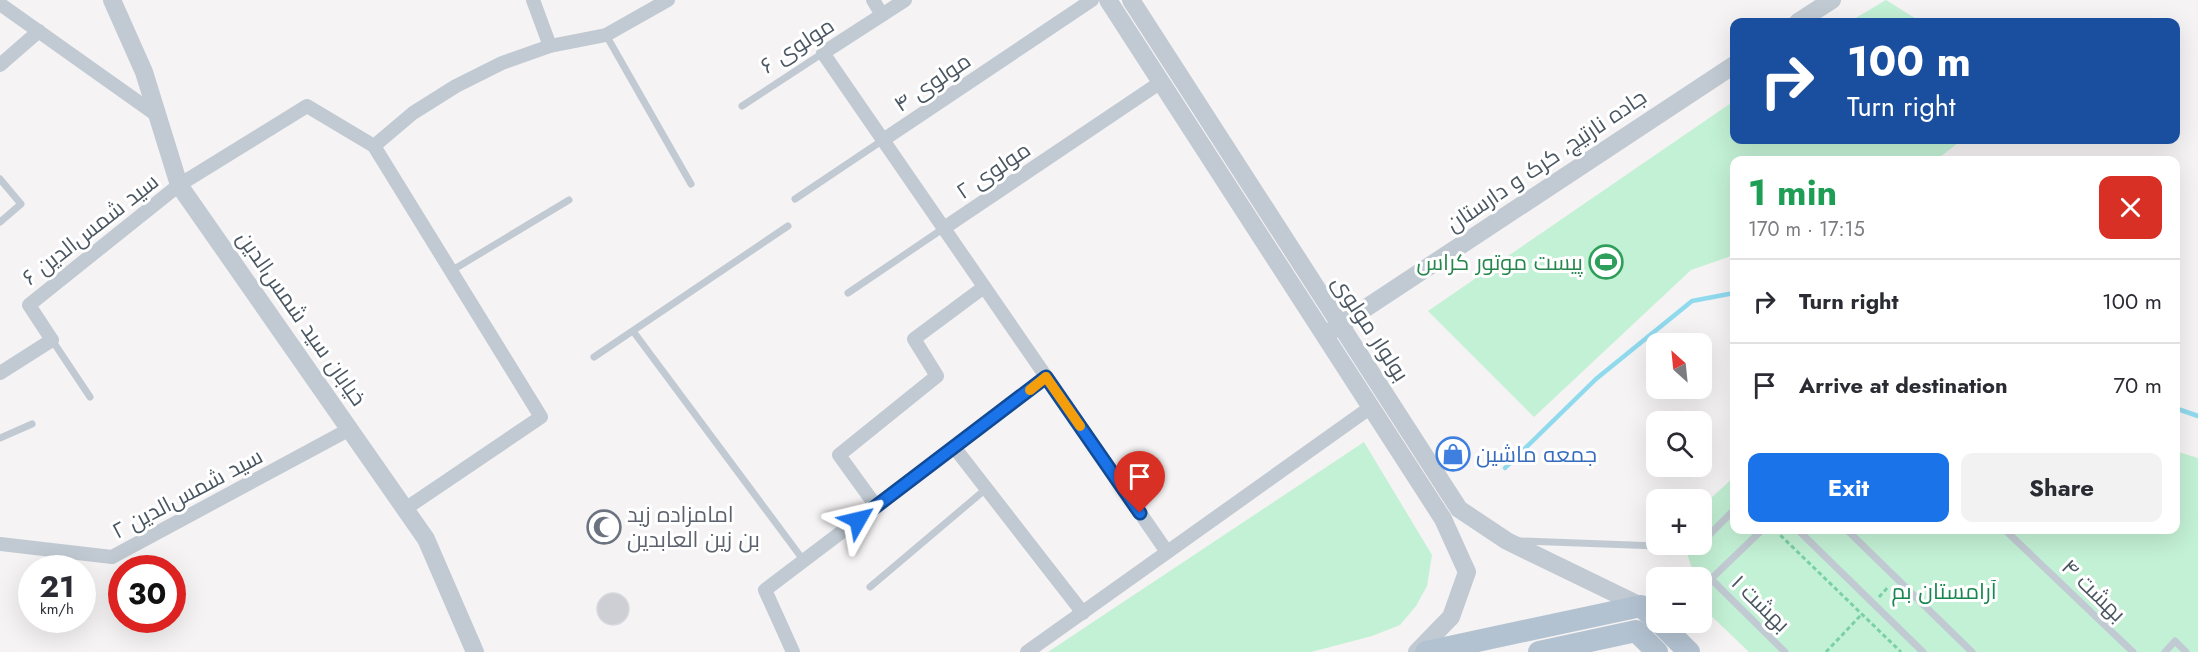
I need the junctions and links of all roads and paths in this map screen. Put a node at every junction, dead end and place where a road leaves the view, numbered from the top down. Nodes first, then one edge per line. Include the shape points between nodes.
1 (112, 0) edge
2 (533, 0) edge
3 (668, 0) edge
4 (873, 0) edge
5 (905, 0) edge
6 (1092, 0) edge
7 (1108, 0) edge
8 (1131, 0) edge
9 (1832, 0) edge
10 (0, 4) edge
11 (882, 15) junction
12 (1804, 18) edge
13 (39, 32) junction
14 (606, 35) junction
15 (550, 46) junction
16 (823, 53) junction
17 (0, 65) edge
18 (1730, 68) edge
19 (1161, 82) junction
20 (742, 106) dead end
21 (158, 116) junction
22 (883, 140) junction
23 (374, 146) junction
24 (0, 179) edge
25 (691, 184) dead end
26 (179, 185) junction
27 (795, 199) dead end
28 (569, 200) dead end
29 (0, 222) edge
30 (788, 225) dead end
31 (944, 228) junction
32 (451, 271) junction
33 (984, 287) junction
34 (848, 293) dead end
35 (1341, 325) junction
36 (633, 331) junction
37 (1324, 334) junction
38 (52, 340) junction
39 (594, 357) dead end
40 (0, 374) edge
41 (1046, 377) junction
42 (90, 397) dead end
43 (1371, 407) junction
44 (32, 423) dead end
45 (350, 429) junction
46 (0, 438) edge
47 (954, 447) junction
48 (987, 488) junction
49 (876, 506) junction
50 (1460, 508) junction
51 (405, 509) junction
52 (1730, 514) edge
53 (1443, 519) junction
54 (1712, 532) edge
55 (1758, 534) edge
56 (1779, 534) edge
57 (1802, 534) edge
58 (1851, 534) edge
59 (2009, 534) edge
60 (1507, 541) junction
61 (0, 544) edge
62 (1646, 546) edge
63 (1167, 552) junction
64 (804, 561) junction
65 (1712, 578) edge
66 (1712, 580) edge
67 (870, 587) dead end
68 (1646, 610) edge
69 (1083, 613) junction
70 (1646, 614) edge
71 (1862, 615) junction
72 (1670, 633) edge
73 (475, 652) edge
74 (793, 652) edge
75 (1027, 652) edge
76 (1417, 652) edge
77 (1426, 652) edge
78 (1539, 652) edge
79 (1657, 652) edge
80 (1689, 652) edge
81 (1785, 652) edge
82 (1826, 652) edge
83 (1900, 652) edge
84 (1923, 652) edge
85 (1972, 652) edge
86 (2133, 652) edge
87 (2165, 652) edge
88 (2186, 652) edge

1 - 21 street, خیابان سید شمس‌الدین via 144,72
2 - 15 street
3 - 14 street
4 - 11 street
5 - 11 street, مولوی ۶
6 - 22 street, مولوی ۴
7 - 19 street, بولوار مولوی
8 - 35 street, بولوار مولوی
9 - 12 street
10 - 13 street
11 - 16 street, مولوی ۶
13 - 17 street
13 - 21 street
14 - 15 street
14 - 25 lane
15 - 23 street via 502,63 456,86 413,113
16 - 20 lane, مولوی ۶
16 - 22 street
18 - 35 street, جاده نارتیچ، کرک و دارستان
19 - 31 street, مولوی ۲
19 - 37 street, بولوار مولوی
21 - 26 street, خیابان سید شمس‌الدین
22 - 27 lane, مولوی ۴
22 - 31 street
23 - 26 street via 307,106
23 - 32 street
24 - 29 lane via 21,204
26 - 38 street, سید شمس‌الدین ۶ via 28,305
26 - 45 street, خیابان سید شمس‌الدین
28 - 32 lane
30 - 36 lane
31 - 33 street
31 - 34 lane, مولوی ۲
32 - 51 street via 541,417
33 - 41 street
33 - 49 street via 914,339 937,376 839,455
35 - 37 street, جاده نارتیچ، کرک و دارستان
35 - 50 street, بولوار مولوی
36 - 39 lane
36 - 64 lane
37 - 43 street, بولوار مولوی
38 - 40 street
38 - 42 lane, سید شمس‌الدین ۶
41 - 47 street
41 - 63 street
43 - 53 street, بولوار مولوی
43 - 63 street
44 - 46 lane
45 - 51 street, خیابان سید شمس‌الدین
45 - 61 street, سید شمس‌الدین ۲ via 112,557
47 - 48 street
47 - 49 street
48 - 67 lane
48 - 69 street
49 - 64 street
50 - 53 street
50 - 60 street, بولوار مولوی
51 - 73 street, خیابان سید شمس‌الدین via 426,539
52 - 54 lane
53 - 76 street, بولوار مولوی via 1467,572 1451,617
55 - 65 lane
56 - 71 path
57 - 84 lane
58 - 85 lane
59 - 86 lane, بهشت ۴
60 - 62 lane
60 - 68 street, بولوار مولوی
63 - 69 street
64 - 74 street via 765,590
66 - 81 lane, بهشت ۱
69 - 75 street
70 - 77 main road
71 - 82 path
71 - 83 path
72 - 80 main road
78 - 79 main road via 1636,631
87 - 88 lane via 2175,641

